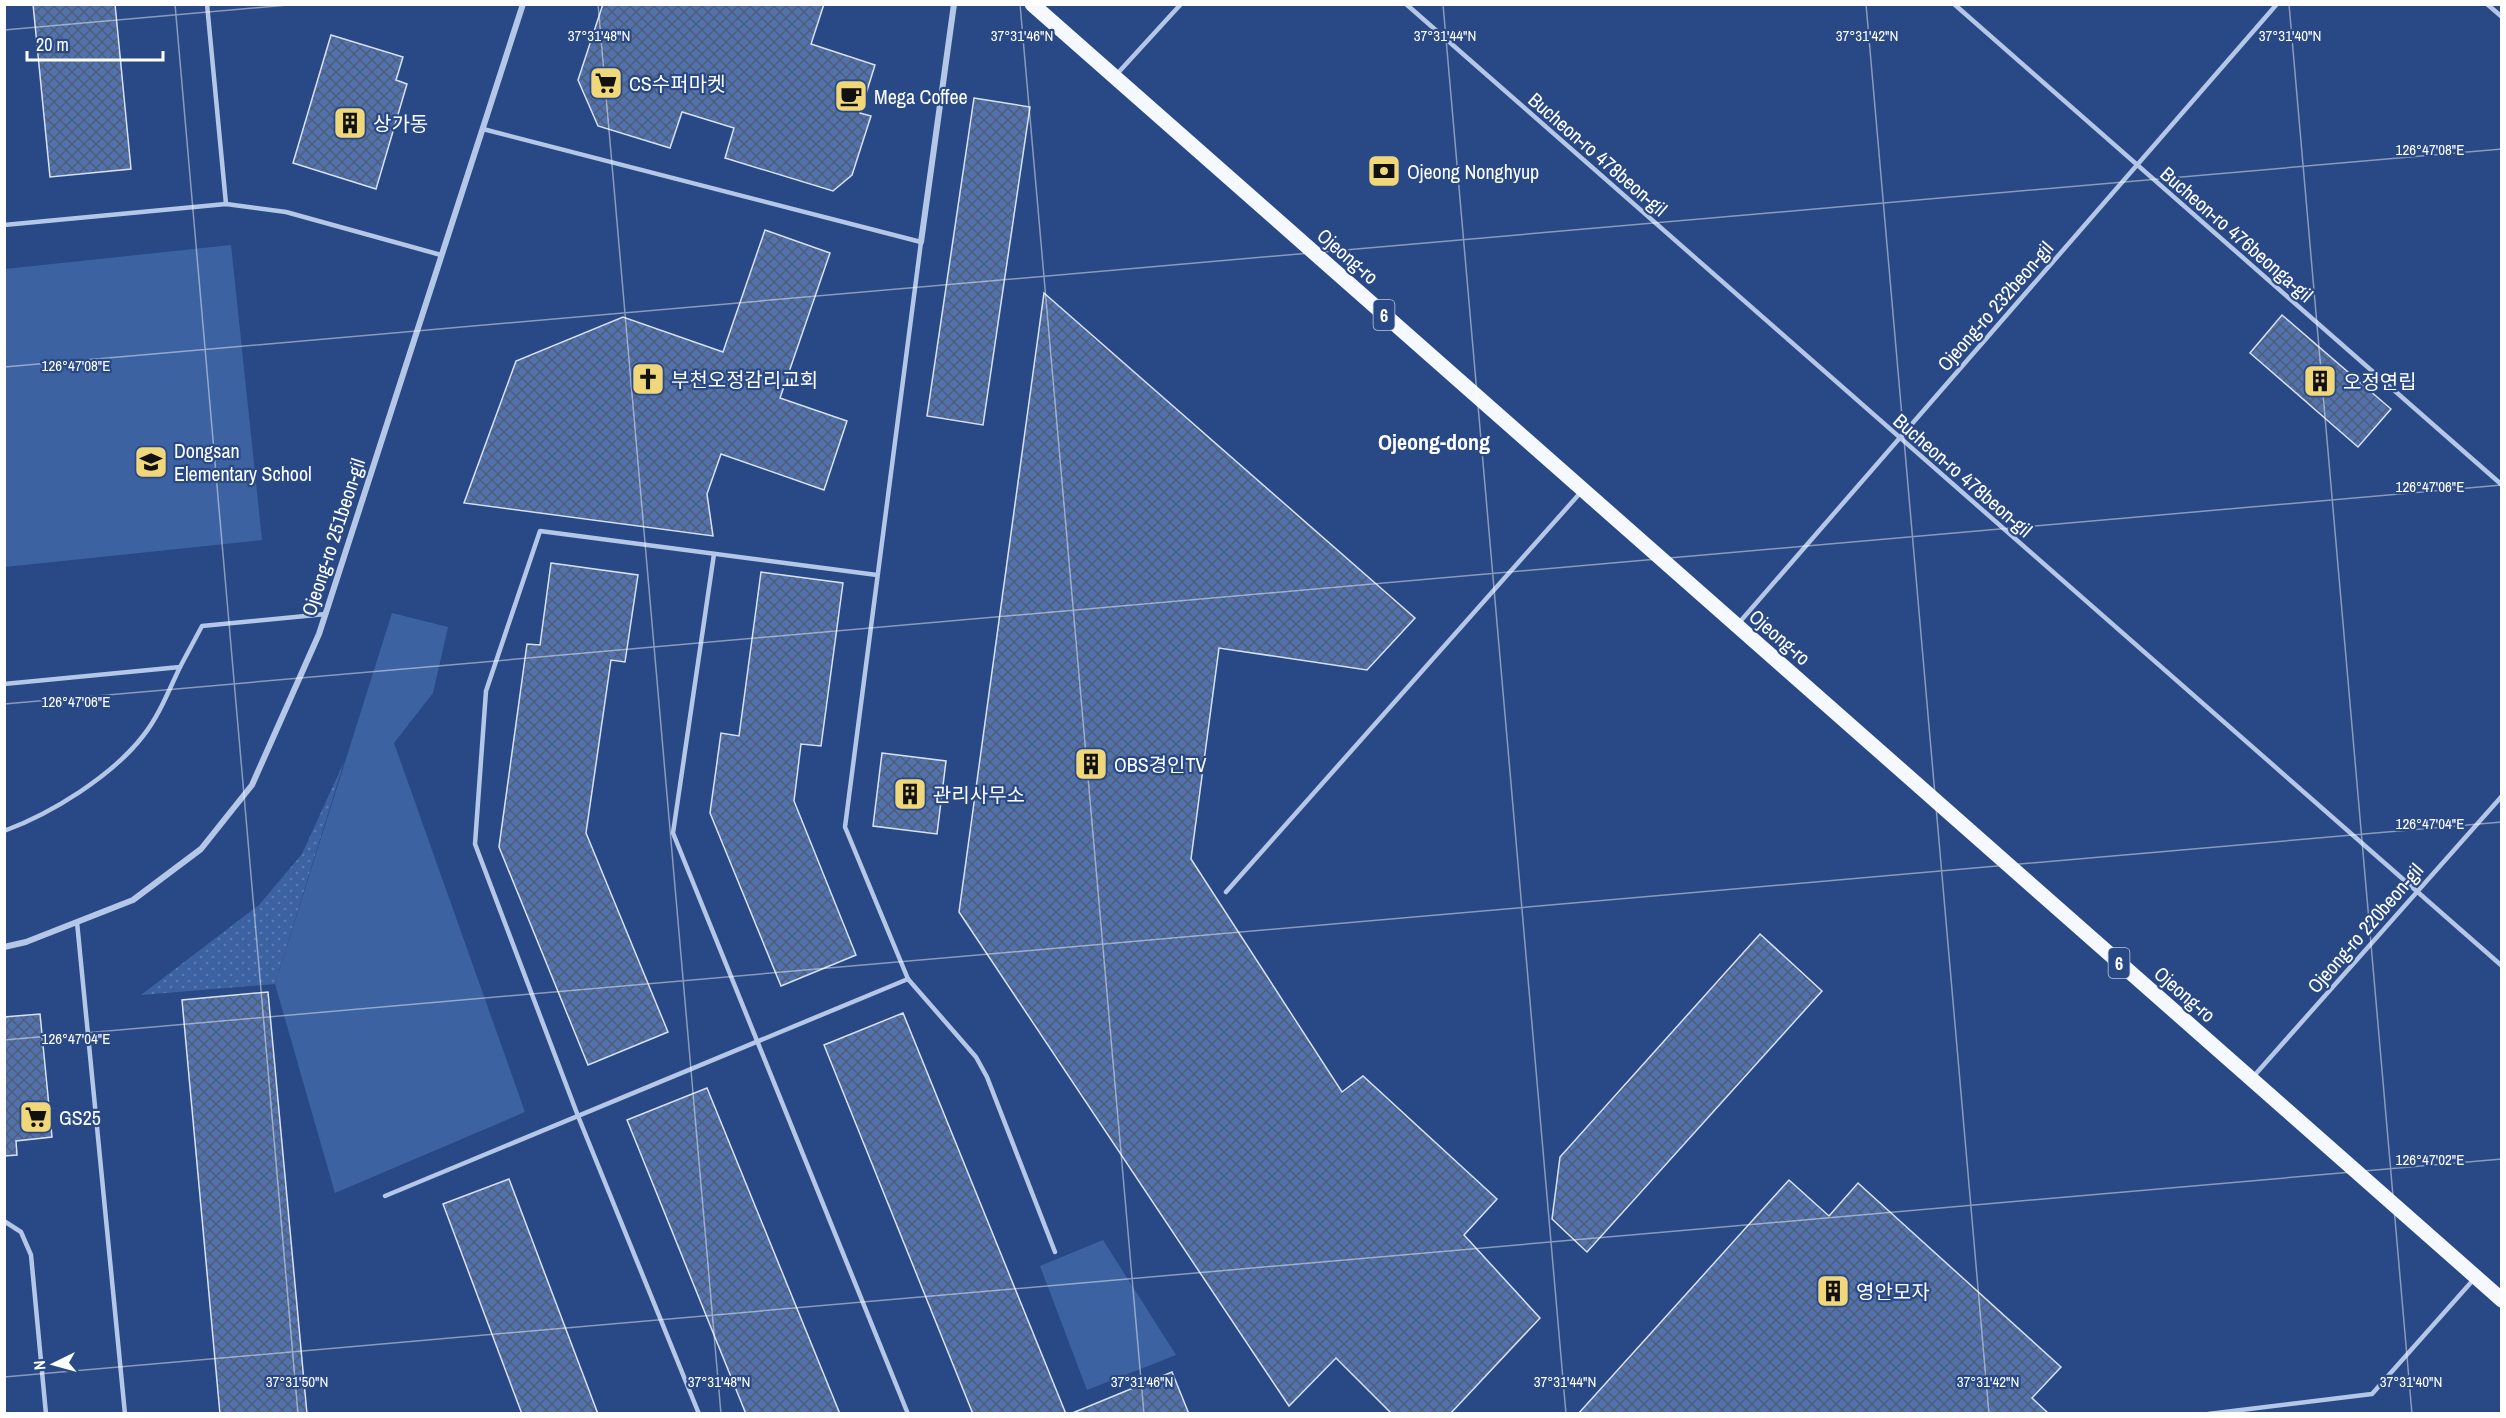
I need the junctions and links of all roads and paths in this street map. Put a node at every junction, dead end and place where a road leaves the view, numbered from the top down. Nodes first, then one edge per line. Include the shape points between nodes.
1 (207, 4) edge
2 (523, 4) edge
3 (954, 4) edge
4 (1032, 4) edge
5 (1181, 4) edge
6 (1406, 4) edge
7 (1954, 4) edge
8 (2277, 4) edge
9 (2487, 4) edge
10 (2502, 17) edge
11 (1114, 77) junction
12 (483, 129) junction
13 (2136, 166) junction
14 (226, 204) junction
15 (4, 225) edge
16 (921, 242) junction
17 (441, 255) junction
18 (1899, 440) junction
19 (2502, 485) edge
20 (1583, 490) junction
21 (714, 554) junction
22 (877, 575) junction
23 (326, 614) junction
24 (1736, 626) junction
25 (180, 667) junction
26 (4, 684) edge
27 (2502, 796) edge
28 (4, 831) edge
29 (2417, 891) junction
30 (1226, 892) dead end
31 (77, 922) junction
32 (4, 947) edge
33 (2502, 966) edge
34 (908, 979) junction
35 (758, 1041) junction
36 (2251, 1079) junction
37 (578, 1116) junction
38 (385, 1196) dead end
39 (4, 1221) edge
40 (1054, 1252) dead end
41 (2476, 1277) junction
42 (2502, 1300) edge
43 (46, 1413) edge
44 (125, 1413) edge
45 (699, 1413) edge
46 (908, 1413) edge
47 (2208, 1413) edge

1 - 14 lane
2 - 12 street, Ojeong-ro 251beon-gil
3 - 16 street
4 - 11 main road, Ojeong-ro / 6
5 - 11 lane
6 - 18 lane, Bucheon-ro 478beon-gil
7 - 13 lane, Bucheon-ro 476beonga-gil
8 - 13 lane, Ojeong-ro 232beon-gil
9 - 10 lane
11 - 20 main road, Ojeong-ro / 6
12 - 16 lane
12 - 17 street, Ojeong-ro 251beon-gil
13 - 18 lane, Ojeong-ro 232beon-gil
13 - 19 lane, Bucheon-ro 476beonga-gil
14 - 15 lane
14 - 17 lane via 286,212
16 - 22 lane
17 - 23 street, Ojeong-ro 251beon-gil
18 - 24 lane, Ojeong-ro 232beon-gil
18 - 29 lane, Bucheon-ro 478beon-gil
20 - 24 main road, Ojeong-ro / 6
20 - 30 lane
21 - 22 lane
21 - 35 lane via 673,833
21 - 37 lane via 540,531 486,691 476,844
22 - 34 lane via 844,826
23 - 25 lane via 202,626
23 - 31 street, Ojeong-ro 251beon-gil via 252,785 201,849 133,900
24 - 36 main road, Ojeong-ro / 6
25 - 26 lane
25 - 28 lane via 144,735 117,764 74,795
27 - 29 lane, Ojeong-ro 220beon-gil
29 - 33 lane, Bucheon-ro 478beon-gil
29 - 36 lane, Ojeong-ro 220beon-gil
31 - 32 street, Ojeong-ro 251beon-gil
31 - 44 lane
34 - 35 lane
34 - 40 lane via 976,1058 987,1077
35 - 37 lane
35 - 46 lane
36 - 41 main road, Ojeong-ro / 6
37 - 38 lane
37 - 45 lane
39 - 43 lane via 21,1232 31,1255
41 - 42 main road, Ojeong-ro / 6
41 - 47 lane via 2372,1394

